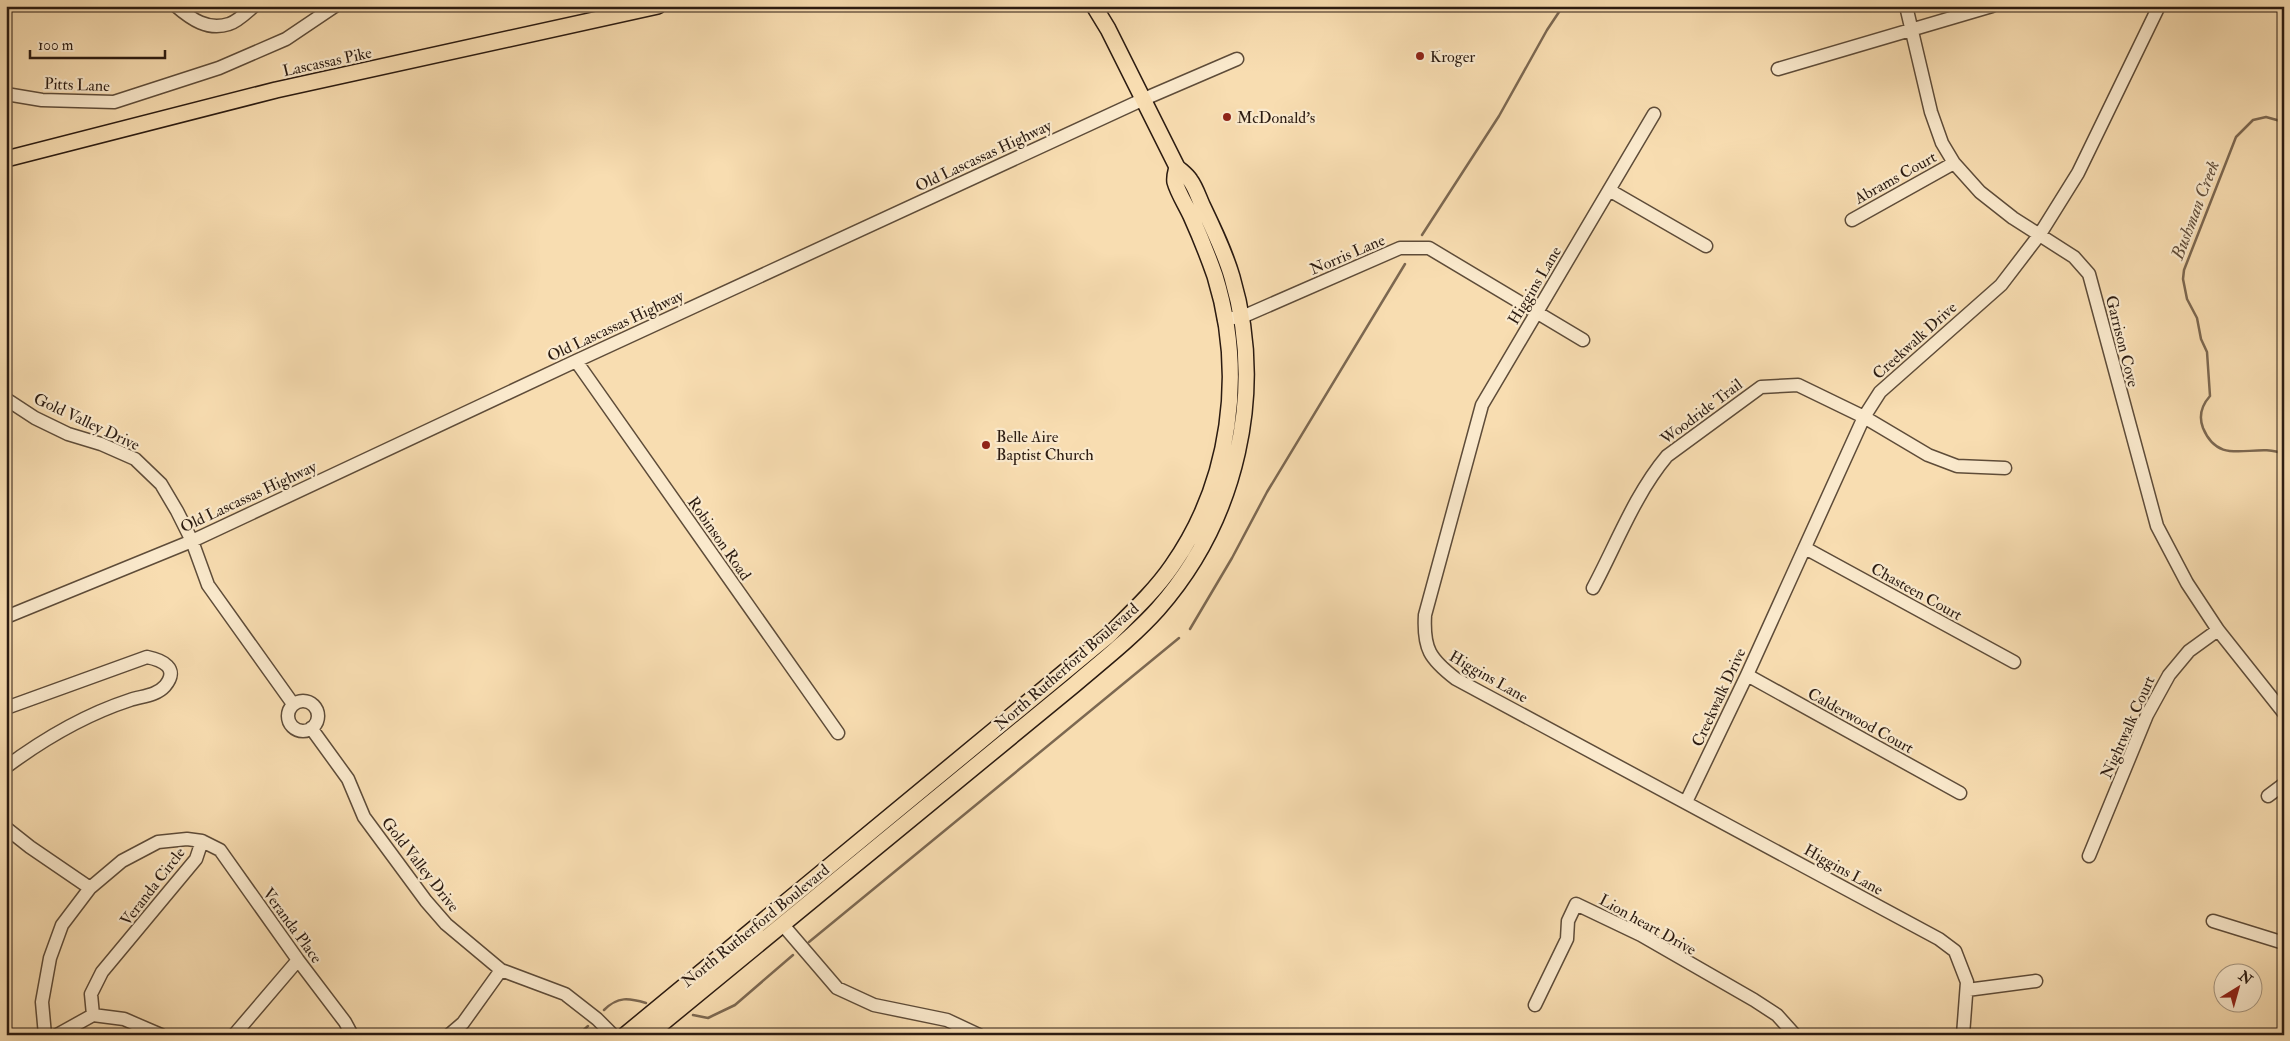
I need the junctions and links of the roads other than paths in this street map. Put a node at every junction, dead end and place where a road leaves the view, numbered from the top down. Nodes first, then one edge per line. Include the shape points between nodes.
1 (176, 6) edge
2 (254, 6) edge
3 (335, 6) edge
4 (658, 6) edge
5 (1094, 6) edge
6 (1906, 6) edge
7 (1992, 6) edge
8 (2159, 6) edge
9 (1912, 29) junction
10 (1237, 59) dead end
11 (1778, 69) dead end
12 (6, 94) edge
13 (1144, 99) junction
14 (1654, 114) dead end
15 (6, 160) edge
16 (1954, 163) junction
17 (1177, 167) junction
18 (1609, 190) junction
19 (1852, 220) dead end
20 (2040, 234) junction
21 (1706, 246) dead end
22 (1537, 312) junction
23 (1242, 317) junction
24 (1224, 319) junction
25 (1583, 340) dead end
26 (576, 361) junction
27 (6, 399) edge
28 (1864, 418) junction
29 (2005, 468) dead end
30 (192, 541) junction
31 (1805, 548) junction
32 (1593, 588) dead end
33 (6, 617) edge
34 (2218, 630) junction
35 (2014, 662) dead end
36 (1747, 675) junction
37 (293, 704) junction
38 (6, 708) edge
39 (2284, 713) edge
40 (311, 728) junction
41 (838, 733) dead end
42 (6, 767) edge
43 (2284, 784) edge
44 (1960, 794) dead end
45 (2268, 796) dead end
46 (1686, 802) junction
47 (6, 828) edge
48 (202, 841) junction
49 (2089, 856) dead end
50 (90, 888) junction
51 (2213, 921) dead end
52 (783, 925) junction
53 (2284, 942) edge
54 (298, 960) junction
55 (501, 970) junction
56 (2036, 981) dead end
57 (1967, 990) junction
58 (1535, 1005) dead end
59 (93, 1014) junction
60 (45, 1035) edge
61 (57, 1035) edge
62 (161, 1035) edge
63 (234, 1035) edge
64 (352, 1035) edge
65 (449, 1035) edge
66 (614, 1035) edge
67 (626, 1035) edge
68 (648, 1035) edge
69 (980, 1035) edge
70 (1795, 1035) edge
71 (1963, 1035) edge

1 - 2 street via 204,25 229,24
3 - 12 street, Pitts Lane via 286,39 227,64 114,102 42,100
4 - 15 main road, Lascassas Pike via 276,90
5 - 13 main road, North Rutherford Boulevard
6 - 9 street, Garrison Cove
7 - 9 street
8 - 20 street, Creekwalk Drive via 2078,173
9 - 11 street
9 - 16 street, Garrison Cove via 1931,112 1942,143
10 - 13 street, Old Lascassas Highway
13 - 17 main road, North Rutherford Boulevard
13 - 26 street, Old Lascassas Highway
14 - 18 street, Higgins Lane
16 - 19 street, Abrams Court
16 - 20 street, Garrison Cove via 1980,192
17 - 23 main road, North Rutherford Boulevard via 1191,181 1226,258
17 - 24 main road, North Rutherford Boulevard via 1175,181 1204,246
18 - 21 street
18 - 22 street, Higgins Lane
20 - 28 street, Creekwalk Drive via 2001,285 1880,392
20 - 34 street, Garrison Cove via 2074,257 2089,274 2157,526 2187,583
22 - 23 street, Norris Lane via 1428,248 1400,248
22 - 25 street, Norris Lane
22 - 46 street, Higgins Lane via 1482,405 1425,614 1424,637 1435,663 1456,680
23 - 24 street, Norris Lane
23 - 52 main road, North Rutherford Boulevard via 1246,396 1240,443 1228,489 1207,536 1183,577 1157,610 1112,652
24 - 67 main road, North Rutherford Boulevard via 1232,365 1230,409 1212,487 1193,531 1172,566 1144,600 1108,636
26 - 30 street, Old Lascassas Highway
26 - 41 street, Robinson Road
27 - 30 street, Gold Valley Drive via 68,434 102,444 135,459 161,484
28 - 29 street, Woodride Trail via 1928,455 1957,466
28 - 31 street, Creekwalk Drive
28 - 32 street, Woodride Trail via 1798,385 1761,387 1667,456 1637,503
30 - 33 street, Old Lascassas Highway
30 - 37 street, Gold Valley Drive via 208,585
31 - 35 street, Chasteen Court
31 - 36 street, Creekwalk Drive
34 - 39 street, Garrison Cove
34 - 49 street, Nightwalk Court via 2189,651 2169,674 2147,715
36 - 44 street, Calderwood Court
36 - 46 street, Creekwalk Drive
37 - 40 street via 287,714 290,724 298,731
37 - 40 street via 302,700 315,707 318,716
38 - 42 street via 147,657 161,660 167,665 170,675 166,685 157,693 88,715 42,740
40 - 55 street, Gold Valley Drive via 348,779 364,817 426,901 446,924
43 - 45 street
46 - 57 street, Higgins Lane via 1939,939 1955,951
47 - 50 street
48 - 50 street, Veranda Circle via 158,842 122,861
48 - 54 street, Veranda Place via 220,850
48 - 59 street, Veranda Circle via 196,859 102,972 91,994
50 - 60 street, Veranda Circle via 62,925 50,958 42,1002
51 - 53 street
52 - 68 main road, North Rutherford Boulevard
52 - 69 street via 837,988 874,1005 948,1020
54 - 63 street
54 - 64 street, Veranda Place
55 - 65 street via 463,1023
55 - 66 street, Gold Valley Drive via 565,994
56 - 57 street
57 - 71 street, Higgins Lane
58 - 70 street, Lion heart Drive via 1567,939 1568,920 1576,904 1641,935 1754,1000 1777,1015
59 - 61 street
59 - 62 street via 124,1019

